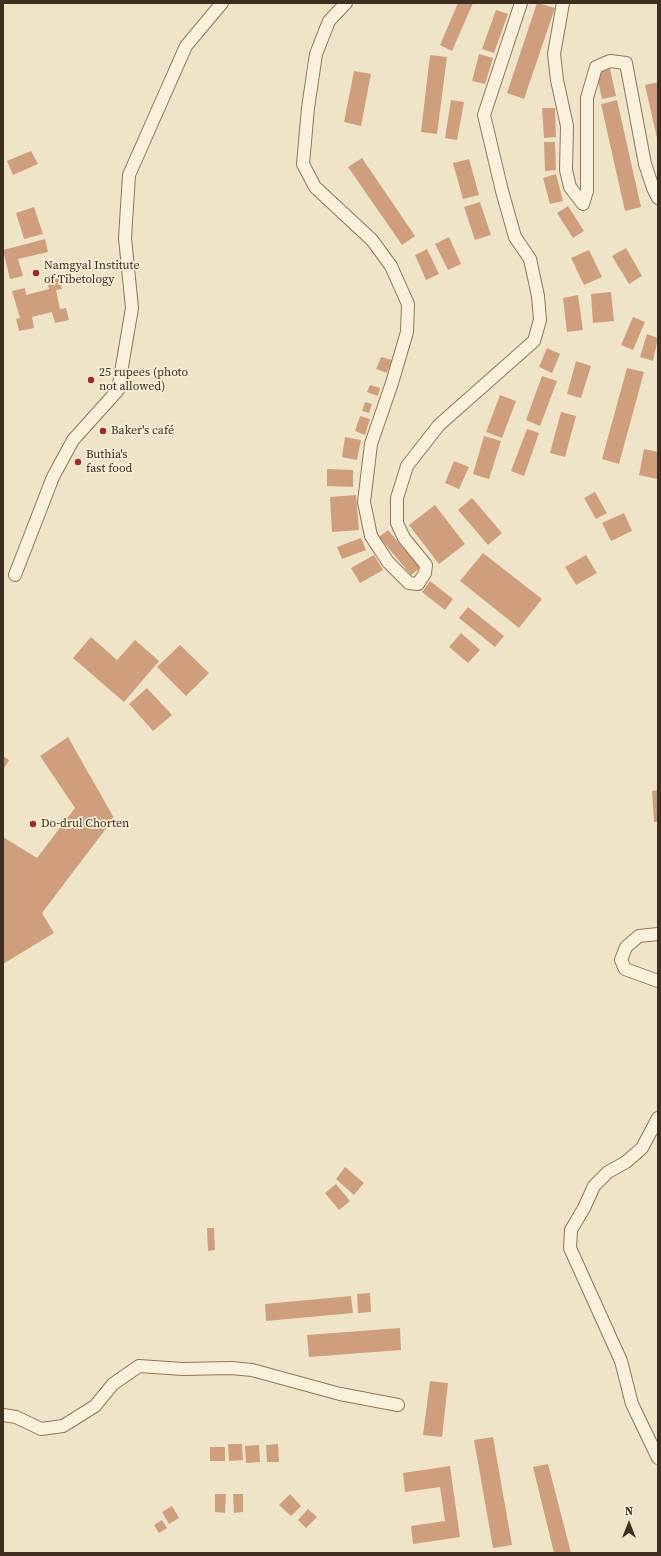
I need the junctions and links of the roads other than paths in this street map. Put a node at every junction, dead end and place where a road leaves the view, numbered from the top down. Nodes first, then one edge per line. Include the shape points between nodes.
1 (222, 3) edge
2 (346, 3) edge
3 (521, 3) edge
4 (563, 3) edge
5 (658, 198) edge
6 (15, 575) dead end
7 (658, 934) edge
8 (658, 981) edge
9 (658, 1118) edge
10 (398, 1405) dead end
11 (3, 1415) edge
12 (658, 1458) edge

1 - 6 street via 186,46 129,175 125,238 132,308 118,390 73,440 53,476
2 - 3 street via 329,21 316,54 308,108 304,164 315,187 376,245 391,266 408,304 407,332 371,444 364,502 371,536 409,583 418,584 426,566 404,538 397,523 397,498 407,466 439,425 534,342 540,320 530,259 515,237 484,115
4 - 5 street via 554,54 567,126 566,170 570,187 583,204 587,191 587,98 596,67 610,61 626,63 645,164
7 - 8 street via 639,936 626,947 621,960 625,969
9 - 12 street via 642,1148 626,1162 608,1172 594,1186 571,1230 570,1248 621,1361 632,1404
10 - 11 street via 340,1394 252,1370 139,1366 113,1384 95,1406 63,1426 41,1429 16,1417

